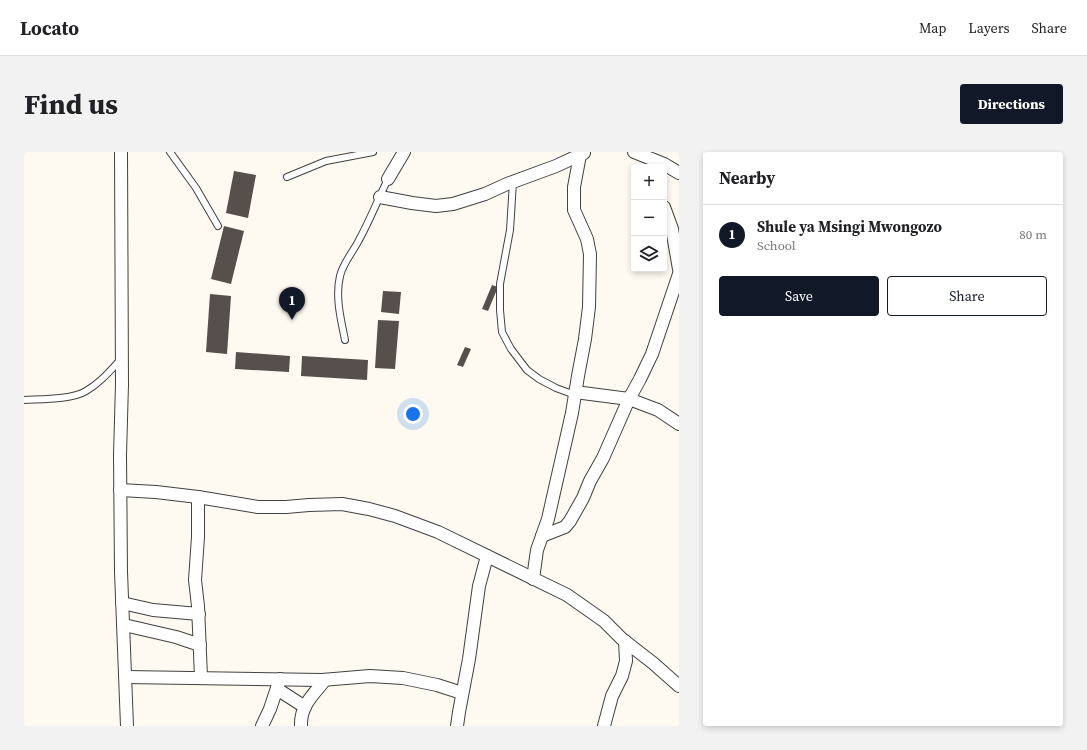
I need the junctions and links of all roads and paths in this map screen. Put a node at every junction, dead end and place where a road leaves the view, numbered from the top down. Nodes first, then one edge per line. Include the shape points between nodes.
1 (121, 152) edge
2 (170, 152) edge
3 (373, 152) edge
4 (404, 152) edge
5 (583, 154) edge
6 (643, 157) edge
7 (679, 173) edge
8 (287, 177) dead end
9 (388, 179) joint
10 (513, 182) junction
11 (380, 197) junction
12 (667, 216) edge
13 (218, 226) dead end
14 (679, 269) edge
15 (679, 274) edge
16 (345, 340) dead end
17 (122, 358) junction
18 (575, 393) junction
19 (629, 399) junction
20 (24, 400) edge
21 (679, 424) edge
22 (120, 490) junction
23 (198, 497) junction
24 (542, 536) junction
25 (487, 556) junction
26 (533, 579) junction
27 (122, 603) junction
28 (198, 614) junction
29 (124, 625) junction
30 (625, 641) junction
31 (200, 645) junction
32 (126, 676) junction
33 (201, 678) junction
34 (326, 680) junction
35 (278, 684) junction
36 (679, 686) edge
37 (462, 693) junction
38 (305, 707) junction
39 (127, 726) edge
40 (262, 726) edge
41 (302, 726) edge
42 (458, 726) edge
43 (604, 726) edge

1 - 17 street
2 - 13 lane via 196,188
3 - 8 lane via 326,161
4 - 9 street
5 - 10 street
5 - 18 street via 574,187 574,210 587,239 590,254 589,307
6 - 7 street via 664,164
9 - 11 lane
10 - 11 street via 453,204 436,206
10 - 18 lane via 510,230 500,284 502,332 527,370 556,388
11 - 16 lane via 340,275 339,312
12 - 14 street
15 - 19 street via 652,354
17 - 20 lane via 103,379 85,392 65,398
17 - 22 street
18 - 19 street
18 - 24 street via 548,519
19 - 21 street via 658,410
19 - 24 street via 603,458 570,521 565,527
22 - 23 street
22 - 27 street
23 - 25 street via 258,507 342,504 369,509 438,532
23 - 28 street via 195,580
24 - 26 street via 537,550
25 - 26 street
25 - 37 street via 479,586
26 - 30 street via 567,595 604,621
27 - 28 street via 153,610
27 - 29 street
28 - 31 street
29 - 31 street
29 - 32 street
30 - 36 street
30 - 43 street via 626,661 612,696
31 - 33 street
32 - 33 street
32 - 39 street
33 - 35 street
34 - 35 street
34 - 37 street via 370,676 403,678
34 - 38 street
35 - 38 street
35 - 40 street
37 - 42 street
38 - 41 street via 301,719

